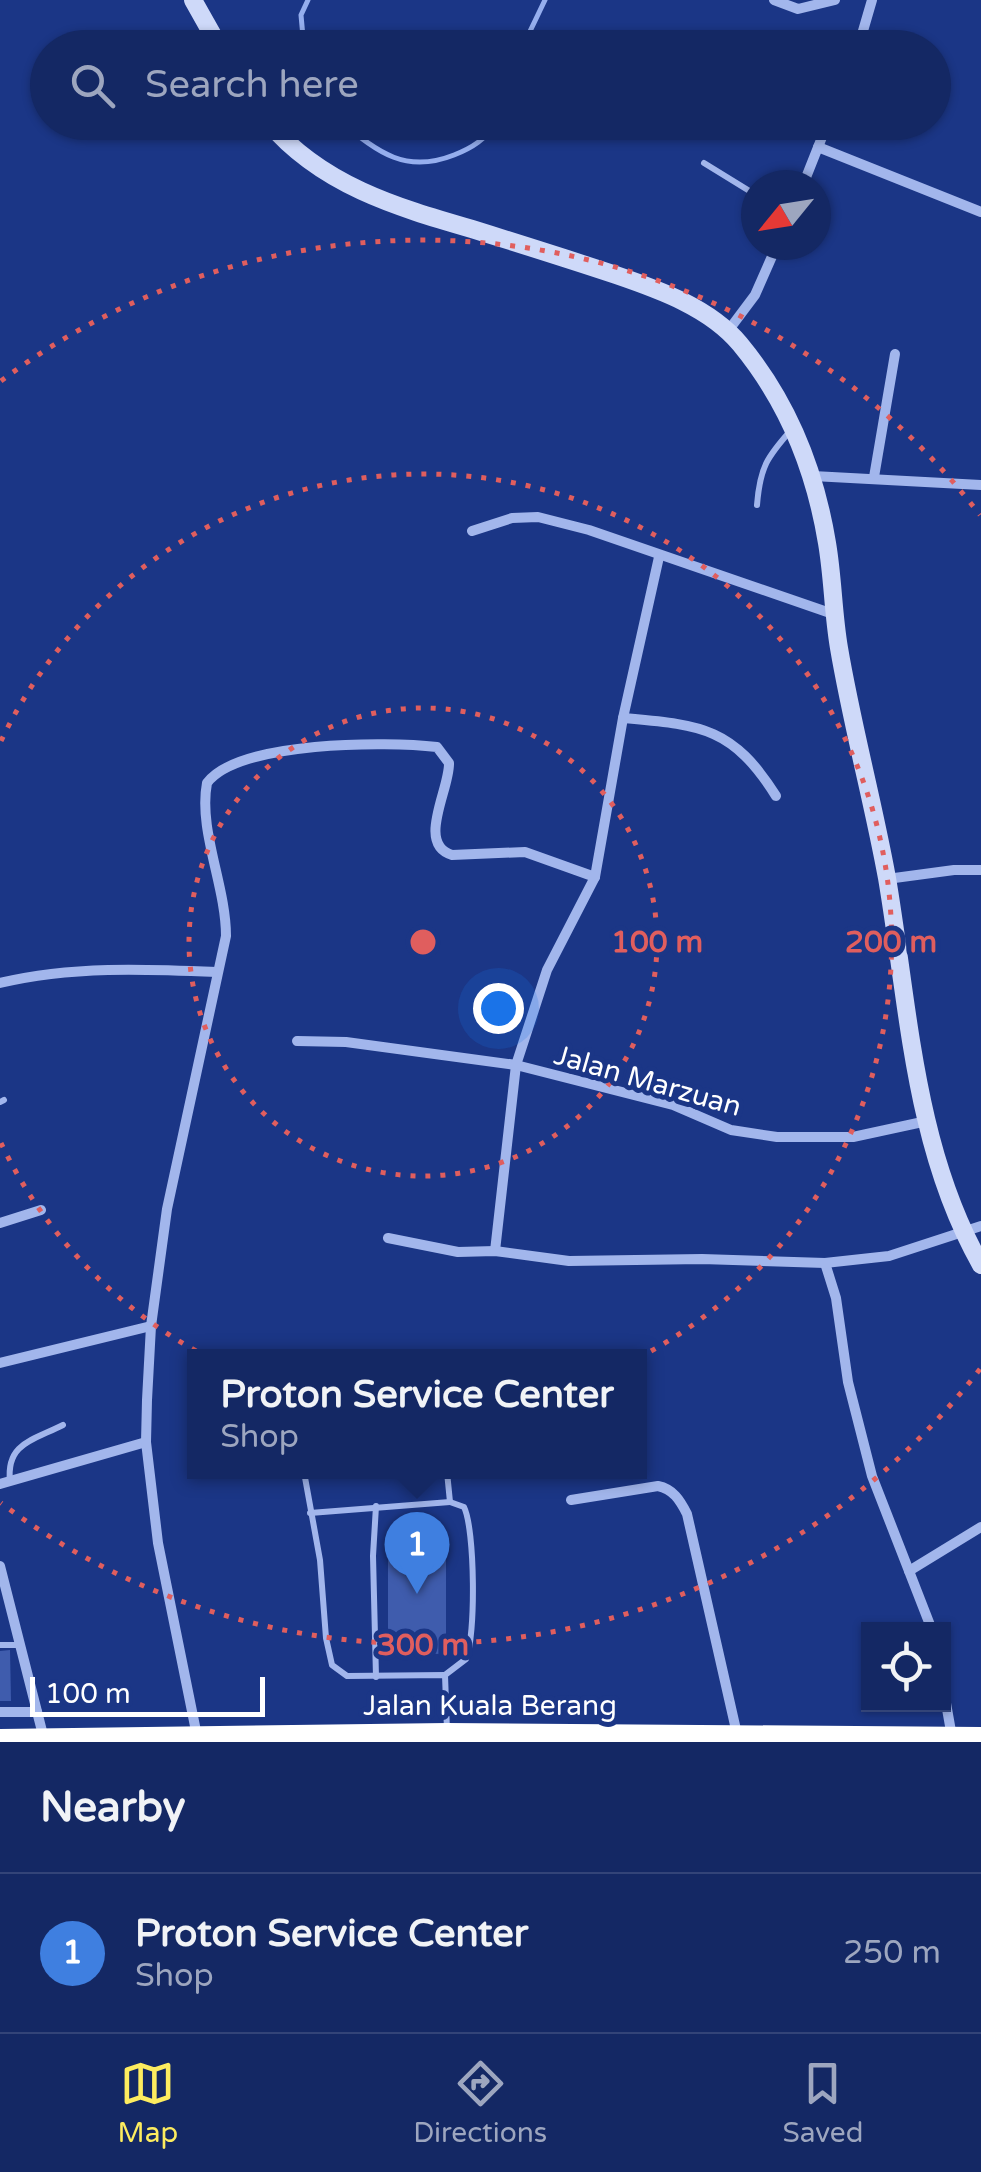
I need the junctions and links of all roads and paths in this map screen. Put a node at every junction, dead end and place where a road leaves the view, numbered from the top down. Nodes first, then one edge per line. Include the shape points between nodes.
1 (193, 0) edge
2 (774, 0) edge
3 (836, 0) edge
4 (872, 0) edge
5 (210, 30) edge
6 (863, 30) edge
7 (287, 140) edge
8 (821, 140) edge
9 (818, 147) junction
10 (704, 163) dead end
11 (808, 170) edge
12 (741, 186) edge
13 (981, 212) edge
14 (770, 260) edge
15 (728, 331) junction
16 (894, 354) dead end
17 (792, 428) junction
18 (814, 476) junction
19 (874, 477) junction
20 (981, 485) edge
21 (757, 505) dead end
22 (472, 531) dead end
23 (659, 557) junction
24 (833, 614) junction
25 (623, 718) junction
26 (776, 796) dead end
27 (981, 870) edge
28 (595, 878) junction
29 (887, 879) junction
30 (217, 972) junction
31 (0, 983) edge
32 (298, 1041) dead end
33 (516, 1065) junction
34 (926, 1121) junction
35 (41, 1210) dead end
36 (0, 1222) edge
37 (972, 1230) edge
38 (388, 1238) dead end
39 (495, 1251) junction
40 (824, 1263) junction
41 (981, 1265) edge
42 (151, 1326) junction
43 (0, 1363) edge
44 (63, 1425) dead end
45 (146, 1442) junction
46 (305, 1479) edge
47 (448, 1479) edge
48 (5, 1482) edge
49 (571, 1500) dead end
50 (450, 1502) junction
51 (376, 1506) junction
52 (310, 1514) junction
53 (981, 1527) edge
54 (1, 1570) edge
55 (910, 1570) junction
56 (929, 1622) edge
57 (0, 1644) edge
58 (20, 1645) junction
59 (445, 1674) junction
60 (376, 1677) junction
61 (0, 1712) edge
62 (36, 1712) junction
63 (947, 1712) edge
64 (447, 1734) junction
65 (737, 1734) junction
66 (197, 1737) junction
67 (952, 1738) junction
68 (981, 1738) edge
69 (0, 1740) edge
70 (44, 1740) edge

1 - 5 street
2 - 3 street via 798,9
4 - 6 street
7 - 15 street via 371,197 636,282
8 - 9 street
9 - 11 street
9 - 13 street
10 - 12 lane
14 - 15 street
15 - 17 street
16 - 19 street
17 - 18 street
17 - 21 lane via 768,455
18 - 19 street
18 - 24 street
19 - 20 street
22 - 23 street via 538,517
23 - 24 street
23 - 25 street
24 - 29 street
25 - 26 street via 724,737
25 - 28 street
27 - 29 street
28 - 30 street via 525,852 443,852 434,832 450,763 437,747 309,746 240,761 214,773 204,797 226,913
28 - 33 street via 547,970
29 - 34 street
30 - 31 street via 87,971
30 - 42 street via 167,1209
32 - 33 street, Jalan Marzuan
33 - 34 street, Jalan Marzuan via 673,1105 731,1130 853,1137
33 - 39 street
34 - 37 street
35 - 36 street
37 - 40 street via 888,1256
37 - 41 street
38 - 39 street via 458,1252
39 - 40 street via 569,1261
40 - 55 street via 872,1476
42 - 43 street
42 - 45 street
44 - 48 lane via 16,1450
45 - 48 street
45 - 66 street via 158,1544
46 - 52 lane
47 - 50 lane
49 - 65 street via 658,1486 681,1502
50 - 51 lane
50 - 59 lane via 464,1507 471,1529 472,1634 466,1659
51 - 52 lane
51 - 60 lane
52 - 60 lane via 332,1665 348,1676
53 - 55 street
54 - 58 street
55 - 56 street
57 - 58 lane
58 - 62 street
59 - 60 lane
59 - 64 lane
61 - 62 street
62 - 70 street
63 - 67 street
64 - 65 highway, Jalan Kuala Berang
64 - 66 highway, Jalan Kuala Berang
65 - 67 highway, Jalan Kuala Berang
66 - 70 highway, Jalan Kuala Berang
67 - 68 highway, Jalan Kuala Berang
69 - 70 highway, Jalan Kuala Berang

